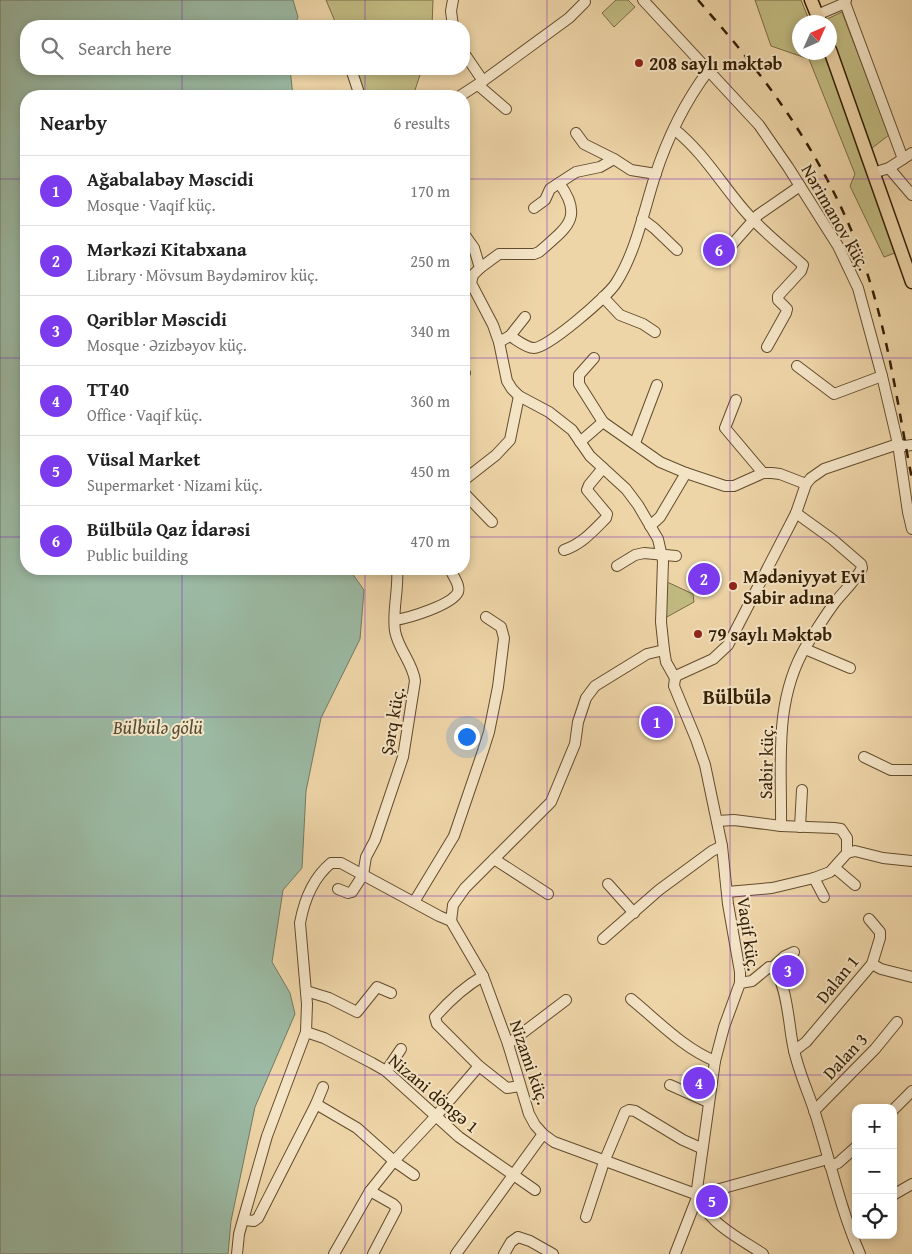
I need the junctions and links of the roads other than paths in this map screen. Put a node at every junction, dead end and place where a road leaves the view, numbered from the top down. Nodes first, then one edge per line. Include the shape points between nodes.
1 (453, 0) edge
2 (643, 0) edge
3 (811, 0) edge
4 (586, 1) edge
5 (845, 2) edge
6 (817, 15) edge
7 (824, 15) edge
8 (452, 20) edge
9 (833, 60) edge
10 (470, 64) edge
11 (708, 71) junction
12 (353, 75) edge
13 (480, 83) junction
14 (358, 90) edge
15 (469, 90) edge
16 (506, 109) dead end
17 (674, 129) junction
18 (576, 133) dead end
19 (912, 153) edge
20 (614, 159) junction
21 (903, 159) junction
22 (889, 168) junction
23 (873, 173) junction
24 (656, 174) junction
25 (559, 183) junction
26 (800, 186) junction
27 (912, 195) edge
28 (534, 208) dead end
29 (642, 219) junction
30 (753, 220) junction
31 (470, 242) edge
32 (729, 248) dead end
33 (677, 250) dead end
34 (480, 268) junction
35 (912, 282) edge
36 (603, 297) junction
37 (524, 317) dead end
38 (655, 332) dead end
39 (510, 336) junction
40 (499, 342) junction
41 (767, 347) dead end
42 (594, 358) dead end
43 (797, 366) dead end
44 (882, 376) junction
45 (657, 385) dead end
46 (519, 396) junction
47 (736, 400) dead end
48 (604, 422) junction
49 (580, 442) junction
50 (635, 443) junction
51 (898, 444) junction
52 (912, 445) edge
53 (603, 468) junction
54 (686, 473) junction
55 (763, 473) junction
56 (470, 475) edge
57 (806, 484) junction
58 (470, 499) edge
59 (796, 513) junction
60 (492, 522) dead end
61 (650, 526) junction
62 (912, 529) edge
63 (564, 550) dead end
64 (663, 555) junction
65 (676, 556) dead end
66 (617, 566) dead end
67 (398, 575) edge
68 (453, 575) edge
69 (486, 617) dead end
70 (395, 620) junction
71 (805, 649) junction
72 (664, 650) junction
73 (850, 668) dead end
74 (675, 678) junction
75 (864, 757) dead end
76 (912, 770) edge
77 (802, 790) dead end
78 (717, 822) junction
79 (781, 826) junction
80 (800, 827) junction
81 (722, 846) junction
82 (847, 853) junction
83 (494, 859) junction
84 (912, 861) edge
85 (835, 868) junction
86 (363, 875) junction
87 (814, 878) junction
88 (608, 884) dead end
89 (854, 885) dead end
90 (338, 889) dead end
91 (727, 892) junction
92 (548, 894) dead end
93 (824, 897) dead end
94 (414, 902) junction
95 (634, 913) junction
96 (869, 919) dead end
97 (451, 921) junction
98 (603, 939) dead end
99 (794, 952) dead end
100 (872, 964) junction
101 (772, 968) junction
102 (483, 976) junction
103 (912, 977) edge
104 (740, 983) junction
105 (306, 991) junction
106 (391, 993) dead end
107 (631, 999) dead end
108 (566, 1000) dead end
109 (897, 1022) dead end
110 (306, 1032) junction
111 (508, 1044) junction
112 (401, 1049) dead end
113 (794, 1051) junction
114 (715, 1061) junction
115 (479, 1066) junction
116 (386, 1072) junction
117 (670, 1085) dead end
118 (520, 1086) junction
119 (323, 1087) dead end
120 (912, 1091) edge
121 (708, 1102) junction
122 (316, 1104) junction
123 (897, 1106) edge
124 (814, 1111) junction
125 (436, 1116) junction
126 (543, 1134) junction
127 (701, 1148) junction
128 (854, 1149) edge
129 (394, 1161) junction
130 (604, 1162) junction
131 (829, 1162) junction
132 (514, 1174) junction
133 (414, 1176) dead end
134 (912, 1184) edge
135 (535, 1190) dead end
136 (370, 1191) junction
137 (895, 1194) edge
138 (698, 1195) junction
139 (586, 1217) dead end
140 (244, 1220) junction
141 (851, 1222) edge
142 (237, 1254) edge
143 (334, 1254) edge
144 (373, 1254) edge
145 (456, 1254) edge
146 (504, 1254) edge
147 (553, 1254) edge
148 (675, 1254) edge
149 (763, 1254) edge
150 (860, 1254) edge

1 - 8 street
2 - 11 street, Nərimanov küç.
3 - 6 main road
4 - 13 street via 569,18
5 - 7 street
5 - 21 street
9 - 23 main road
10 - 13 street
11 - 17 street
11 - 26 street, Nərimanov küç. via 763,131
12 - 14 street
13 - 15 street
13 - 16 street
17 - 24 street
17 - 30 street via 710,164
18 - 20 street via 584,144
19 - 21 street
20 - 24 street via 636,172
20 - 25 street via 600,168 576,172
21 - 22 street
22 - 23 street
22 - 27 street
23 - 35 main road
24 - 29 street
25 - 28 street
25 - 34 street via 572,205 572,219 566,226 539,252 499,254
26 - 30 street
26 - 44 street, Nərimanov küç. via 852,273
29 - 33 street
29 - 36 street via 616,284
30 - 32 street
30 - 41 street via 803,265 778,296 787,309
31 - 34 street
34 - 40 street via 470,283
36 - 38 street via 620,315
36 - 39 street via 560,334 540,346 529,347
37 - 39 street
39 - 40 street
40 - 46 street via 507,381
42 - 48 street via 579,375 579,384
43 - 44 street via 834,394
44 - 51 street, Nərimanov küç.
45 - 50 street
46 - 49 street via 558,419 572,430
46 - 56 street via 510,440
47 - 55 street via 725,428
48 - 49 street
48 - 50 street
49 - 53 street
50 - 54 street via 660,462
51 - 52 street
51 - 57 street via 824,469
51 - 62 street, Nərimanov küç.
53 - 61 street via 626,489
53 - 63 street via 587,490 607,514 606,518 585,539
54 - 55 street via 730,486
54 - 61 street via 660,517
55 - 57 street via 780,474
57 - 59 street
58 - 60 street
59 - 71 street, Sabir küç. via 832,539 862,568 827,612
59 - 74 street via 728,645 713,659
61 - 64 street
64 - 65 street
64 - 66 street via 635,555
64 - 72 street, Vaqif küç. via 661,622
67 - 70 street, Şərq küç.
68 - 70 street via 459,586 453,598 420,614
69 - 94 street via 501,627 504,638 489,732 454,836
70 - 86 street, Şərq küç. via 395,632 414,672 415,682 403,757 375,840 366,857
71 - 73 street
71 - 79 street, Sabir küç. via 792,676 784,704
72 - 74 street, Vaqif küç. via 666,662
72 - 83 street via 647,654 590,692 578,722 575,744 551,802
74 - 78 street, Vaqif küç. via 674,686 701,752
75 - 76 street via 891,770
77 - 80 street
78 - 79 street via 734,820
78 - 81 street, Vaqif küç.
79 - 80 street
80 - 82 street via 841,829 847,838
81 - 91 street, Vaqif küç.
81 - 95 street via 688,868
82 - 84 street via 855,851
82 - 85 street
83 - 92 street
83 - 97 street via 459,895
85 - 87 street
85 - 89 street
86 - 90 street via 352,892
86 - 94 street
86 - 105 street via 341,862 331,863 314,885 300,924
87 - 91 street via 772,888
87 - 93 street
88 - 95 street
91 - 104 street, Vaqif küç.
94 - 97 street
95 - 98 street
96 - 100 street, Dalan 1 via 880,932
97 - 102 street, Nizami küç.
99 - 101 street
100 - 103 street
100 - 113 street, Dalan 1 via 806,1042
101 - 104 street via 752,981
101 - 113 street via 779,977 787,1005
102 - 111 street, Nizami küç.
102 - 115 street via 472,982 435,1017 436,1024
104 - 114 street, Vaqif küç.
105 - 106 street via 357,1012 377,986
105 - 110 street
107 - 114 street via 681,1041
108 - 111 street
109 - 124 street, Dalan 3
110 - 116 street, Nizani döngə 1 via 324,1038
110 - 140 street via 267,1136
111 - 118 street, Nizami küç.
112 - 116 street
113 - 124 street
114 - 121 street, Vaqif küç.
115 - 118 street via 506,1088
115 - 125 street
116 - 125 street, Nizani döngə 1
117 - 121 street
118 - 126 street, Nizami küç. via 529,1114
119 - 122 street
120 - 123 street
121 - 127 street, Vaqif küç.
122 - 129 street via 357,1128
122 - 140 street via 258,1218
124 - 131 street
125 - 129 street
125 - 132 street, Nizani döngə 1 via 459,1137
126 - 130 street, Nizami küç. via 566,1148
126 - 132 street
127 - 130 street via 629,1110 622,1117
127 - 138 street, Vaqif küç. via 696,1184
128 - 131 street via 838,1163
129 - 133 street
129 - 136 street
130 - 138 street, Nizami küç.
130 - 139 street
131 - 138 street
131 - 141 street
132 - 135 street, Nizani döngə 1
132 - 145 street
134 - 137 street
136 - 143 street
136 - 144 street via 396,1207
138 - 148 street, Vaqif küç.
138 - 149 street via 714,1220
140 - 142 street
141 - 150 street
146 - 147 street via 511,1242 518,1238

